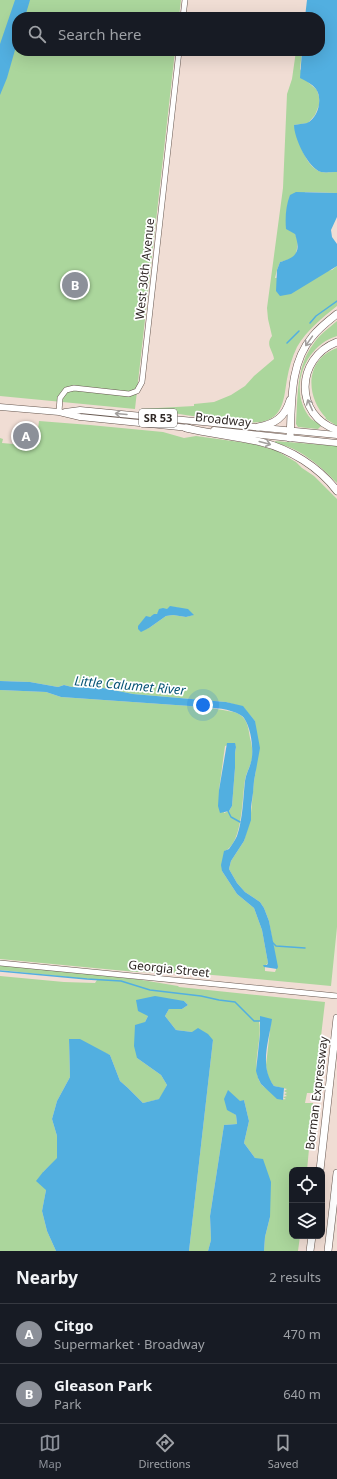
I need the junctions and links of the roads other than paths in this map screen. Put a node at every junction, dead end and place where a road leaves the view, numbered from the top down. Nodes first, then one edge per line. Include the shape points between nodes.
1 (185, 0) edge
2 (184, 12) edge
3 (179, 56) edge
4 (337, 314) edge
5 (337, 342) edge
6 (293, 386) junction
7 (0, 407) edge
8 (59, 412) junction
9 (258, 427) junction
10 (186, 428) junction
11 (337, 430) edge
12 (290, 434) junction
13 (337, 435) edge
14 (337, 443) edge
15 (337, 491) edge
16 (0, 963) edge
17 (337, 996) edge
18 (337, 1018) edge
19 (320, 1167) edge
20 (337, 1174) edge
21 (312, 1239) edge
22 (310, 1251) edge
23 (328, 1251) edge

1 - 2 street
3 - 8 street, West 30th Avenue via 142,382 137,391 129,394 74,388 66,390 60,398
4 -> 6 highway via 311,337 302,352
11 -> 5 highway via 316,417 306,396 305,384 307,371 313,360 321,350
6 - 9 highway via 286,412 280,419
6 - 12 highway
7 - 8 main road, Broadway / SR 53
9 -> 8 main road, Broadway / SR 53 via 80,410
8 - 10 main road, Broadway / SR 53 via 80,417
9 - 12 main road, Broadway / SR 53
10 - 12 main road, Broadway / SR 53
10 -> 15 highway via 280,448 314,468
12 - 13 main road, Broadway / SR 53
12 - 14 main road, Broadway / SR 53
16 - 17 street, Georgia Street
18 - 19 highway, Borman Expressway
20 - 23 highway
21 - 22 highway

